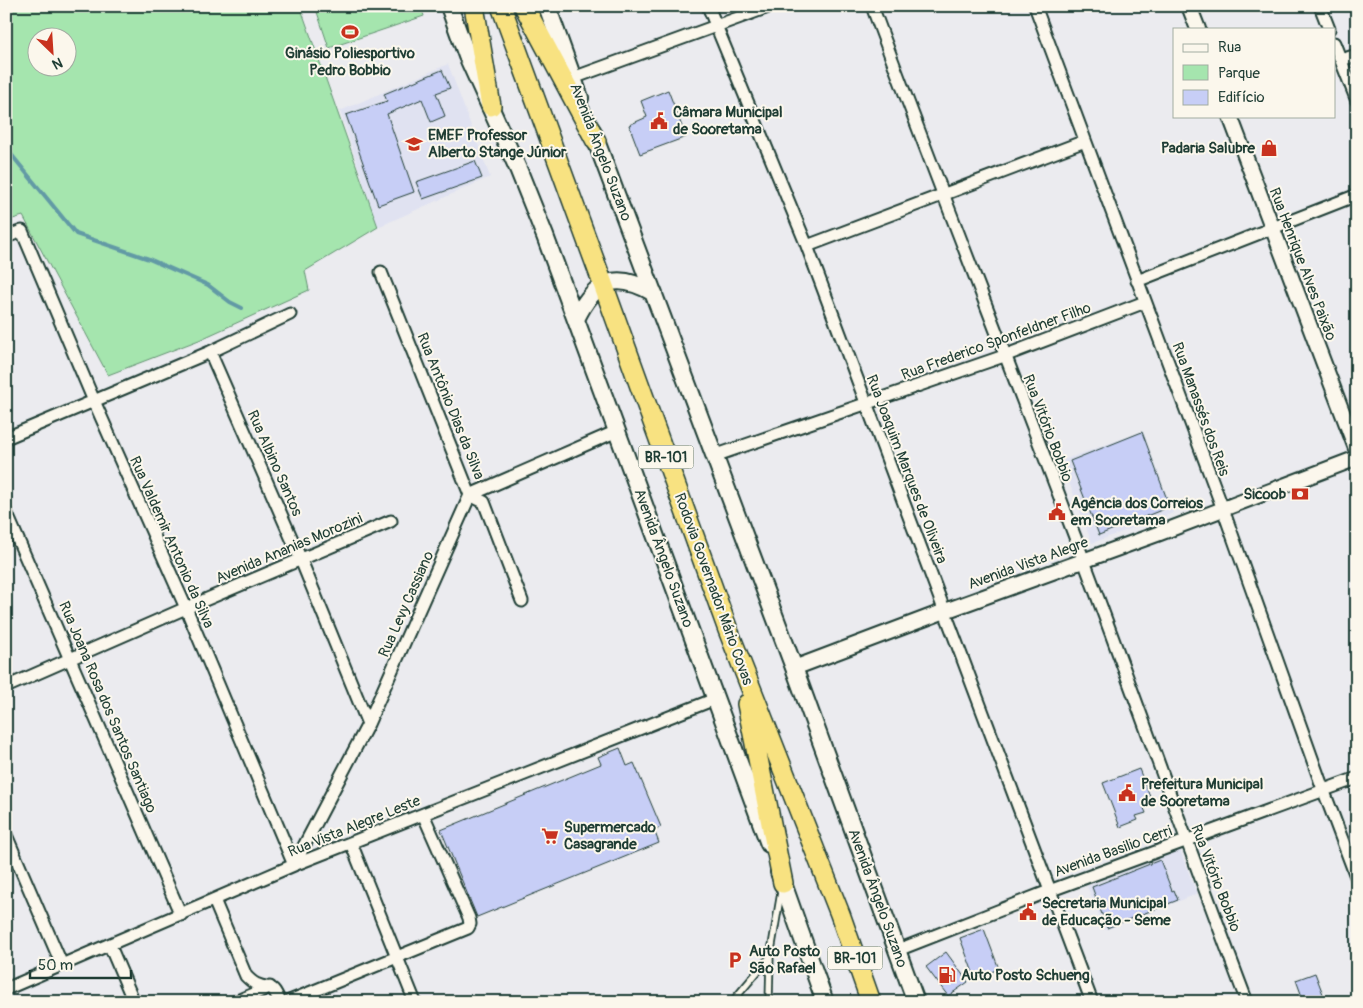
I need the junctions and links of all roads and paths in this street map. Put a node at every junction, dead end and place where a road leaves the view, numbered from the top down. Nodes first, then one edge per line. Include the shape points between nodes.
1 (449, 6) edge
2 (474, 6) edge
3 (501, 6) edge
4 (524, 6) edge
5 (547, 6) edge
6 (708, 6) edge
7 (771, 6) edge
8 (872, 6) edge
9 (1035, 6) edge
10 (1189, 6) edge
11 (1320, 6) edge
12 (716, 27) junction
13 (1198, 28) edge
14 (1329, 28) edge
15 (1336, 48) edge
16 (1357, 55) edge
17 (1341, 60) junction
18 (573, 78) junction
19 (1357, 101) edge
20 (491, 106) junction
21 (1231, 118) edge
22 (596, 141) junction
23 (1085, 141) junction
24 (942, 195) junction
25 (1357, 195) edge
26 (1272, 228) junction
27 (6, 237) edge
28 (807, 246) junction
29 (381, 272) dead end
30 (1137, 281) junction
31 (603, 284) junction
32 (654, 293) junction
33 (1145, 302) junction
34 (290, 314) dead end
35 (576, 319) junction
36 (210, 352) junction
37 (1004, 356) junction
38 (94, 401) junction
39 (867, 404) junction
40 (616, 431) junction
41 (6, 438) edge
42 (1357, 450) edge
43 (714, 456) junction
44 (1357, 458) edge
45 (470, 494) junction
46 (1222, 509) junction
47 (6, 512) edge
48 (391, 521) dead end
49 (301, 560) junction
50 (1084, 560) junction
51 (522, 600) dead end
52 (186, 608) junction
53 (944, 611) junction
54 (728, 630) junction
55 (71, 658) junction
56 (794, 668) junction
57 (6, 687) edge
58 (716, 699) junction
59 (368, 724) junction
60 (1357, 778) edge
61 (1323, 790) junction
62 (423, 814) junction
63 (6, 835) edge
64 (1186, 841) junction
65 (351, 843) junction
66 (294, 865) junction
67 (1357, 879) edge
68 (783, 883) junction
69 (1049, 891) junction
70 (214, 900) junction
71 (181, 915) junction
72 (110, 946) junction
73 (898, 950) junction
74 (398, 957) junction
75 (770, 958) junction
76 (62, 965) junction
77 (270, 986) junction
78 (6, 989) edge
79 (134, 1002) edge
80 (235, 1002) edge
81 (280, 1002) edge
82 (287, 1002) edge
83 (415, 1002) edge
84 (732, 1002) edge
85 (769, 1002) edge
86 (825, 1002) edge
87 (871, 1002) edge
88 (916, 1002) edge
89 (1092, 1002) edge
90 (1247, 1002) edge

1 - 20 main road, Avenida Ângelo Suzano
2 - 20 highway
3 - 31 highway, Rodovia Governador Mário Covas / BR-101
4 - 22 highway
5 - 18 main road, Avenida Ângelo Suzano
6 - 12 street, Rua Joaquim Marques de Oliveira
7 - 12 street
8 - 24 street, Rua Vitório Bobbio
9 - 23 street, Rua Manassés dos Reis
10 - 13 street
11 - 14 street
12 - 18 street
12 - 28 street, Rua Joaquim Marques de Oliveira
15 - 17 street
16 - 17 street
17 - 19 street
18 - 22 main road, Avenida Ângelo Suzano
20 - 35 main road, Avenida Ângelo Suzano
21 - 26 street, Rua Henrique Alves Paixão
22 - 32 main road, Avenida Ângelo Suzano
23 - 24 street
23 - 30 street, Rua Manassés dos Reis
24 - 28 street
24 - 37 street, Rua Vitório Bobbio
25 - 26 street
26 - 30 street
26 - 42 street, Rua Henrique Alves Paixão
27 - 38 street, Rua Valdemir Antonio da Silva via 22,231
28 - 39 street, Rua Joaquim Marques de Oliveira
29 - 45 street, Rua Antônio Dias da Silva
30 - 33 street, Rua Manassés dos Reis
31 - 32 main road via 621,281 639,284
31 - 35 main road via 582,305
31 - 54 highway, Rodovia Governador Mário Covas / BR-101
32 - 43 main road, Avenida Ângelo Suzano
33 - 37 street, Rua Frederico Sponfeldner Filho
33 - 46 street, Rua Manassés dos Reis
34 - 36 street
35 - 40 main road, Avenida Ângelo Suzano
36 - 38 street
36 - 49 street, Rua Albino Santos
37 - 39 street, Rua Frederico Sponfeldner Filho
37 - 50 street, Rua Vitório Bobbio
38 - 41 street
38 - 52 street, Rua Valdemir Antonio da Silva
39 - 43 street, Rua Frederico Sponfeldner Filho
39 - 53 street, Rua Joaquim Marques de Oliveira
40 - 45 street
40 - 58 main road, Avenida Ângelo Suzano
43 - 56 main road, Avenida Ângelo Suzano
44 - 46 street, Avenida Vista Alegre
45 - 51 street, Rua Antônio Dias da Silva via 484,502
45 - 59 street, Rua Levy Cassiano
46 - 50 street, Avenida Vista Alegre
46 - 61 street, Rua Manassés dos Reis
47 - 55 street, Rua Joana Rosa dos Santos Santiago
48 - 49 street, Avenida Ananias Morozini
49 - 52 street, Avenida Ananias Morozini
49 - 59 street, Rua Albino Santos
50 - 53 street, Avenida Vista Alegre
50 - 64 street, Rua Vitório Bobbio
52 - 55 street, Avenida Ananias Morozini
52 - 66 street, Rua Valdemir Antonio da Silva
53 - 56 street, Avenida Vista Alegre
53 - 69 street, Rua Joaquim Marques de Oliveira
54 - 68 highway via 751,719
54 - 87 highway, Rodovia Governador Mário Covas / BR-101 via 840,914
55 - 57 street, Avenida Ananias Morozini
55 - 71 street, Rua Joana Rosa dos Santos Santiago
56 - 73 main road, Avenida Ângelo Suzano
58 - 62 street, Rua Vista Alegre Leste
58 - 68 main road, Avenida Ângelo Suzano
59 - 66 street, Rua Levy Cassiano
60 - 61 street, Avenida Basilio Cerri
61 - 64 street, Avenida Basilio Cerri
61 - 67 street, Rua Manassés dos Reis
62 - 65 street, Rua Vista Alegre Leste
62 - 74 street via 470,924 468,928
63 - 76 street
64 - 69 street, Avenida Basilio Cerri
64 - 90 street, Rua Vitório Bobbio
65 - 66 street, Rua Vista Alegre Leste
65 - 74 street
66 - 70 street, Rua Vista Alegre Leste
68 - 75 lane
68 - 86 main road, Avenida Ângelo Suzano
69 - 73 street, Avenida Basilio Cerri
69 - 89 street, Rua Joaquim Marques de Oliveira
70 - 71 street, Rua Vista Alegre Leste
70 - 77 street via 246,976 256,984
71 - 72 street, Rua Vista Alegre Leste
72 - 76 street, Rua Vista Alegre Leste
72 - 79 street
73 - 88 main road, Avenida Ângelo Suzano
74 - 82 street
74 - 83 street
75 - 84 lane
75 - 85 lane
76 - 78 street, Rua Vista Alegre Leste
77 - 80 street
77 - 81 street

